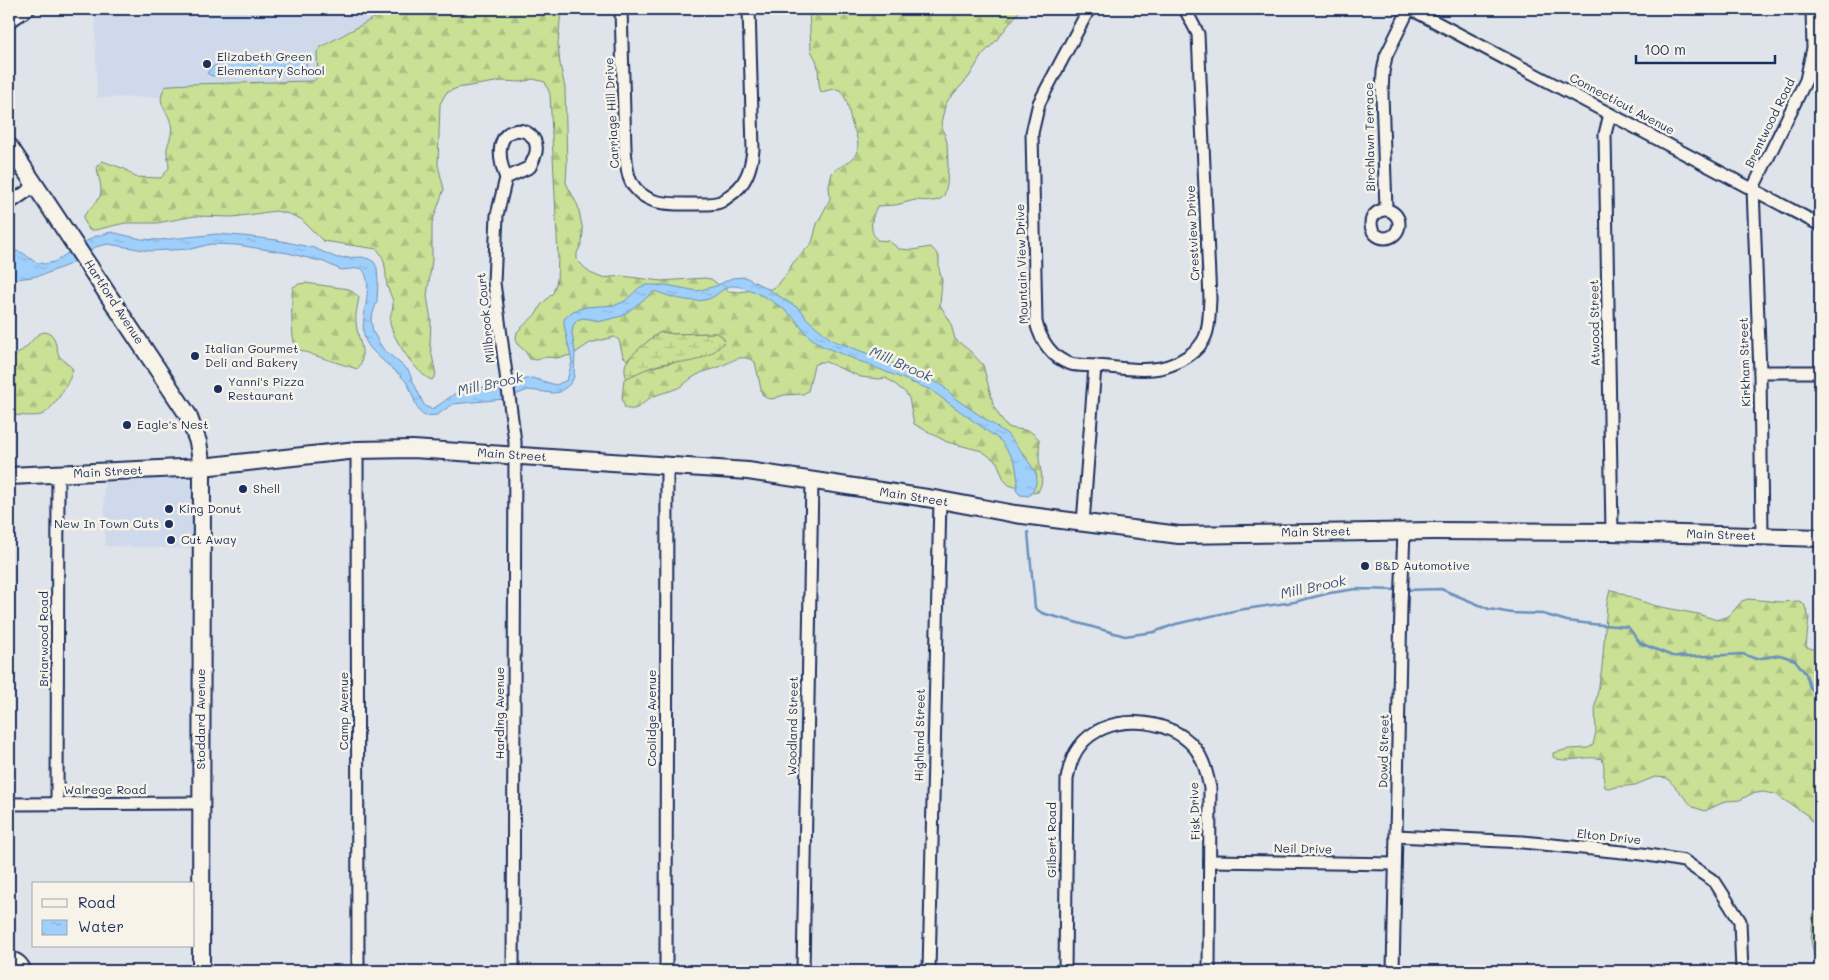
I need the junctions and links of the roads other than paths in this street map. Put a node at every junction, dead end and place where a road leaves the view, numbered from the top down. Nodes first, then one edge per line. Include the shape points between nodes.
1 (29, 9) edge
2 (621, 9) edge
3 (749, 9) edge
4 (1089, 9) edge
5 (1185, 9) edge
6 (1410, 9) edge
7 (1812, 9) edge
8 (9, 22) edge
9 (1816, 48) edge
10 (1610, 114) junction
11 (9, 146) edge
12 (506, 178) dead end
13 (36, 186) junction
14 (1753, 188) junction
15 (9, 204) edge
16 (1386, 209) dead end
17 (1820, 225) edge
18 (1095, 366) junction
19 (1760, 372) junction
20 (1820, 372) edge
21 (357, 450) junction
22 (515, 455) junction
23 (667, 464) junction
24 (202, 466) junction
25 (58, 474) junction
26 (9, 476) edge
27 (812, 482) junction
28 (940, 500) junction
29 (1083, 523) junction
30 (1404, 532) junction
31 (1612, 532) junction
32 (1762, 536) junction
33 (1820, 538) edge
34 (1107, 726) joint
35 (201, 803) junction
36 (9, 804) edge
37 (56, 804) junction
38 (1396, 836) junction
39 (1210, 861) junction
40 (1396, 864) junction
41 (9, 958) edge
42 (25, 971) edge
43 (201, 971) edge
44 (358, 971) edge
45 (513, 971) edge
46 (666, 971) edge
47 (803, 971) edge
48 (929, 971) edge
49 (1065, 971) edge
50 (1209, 971) edge
51 (1393, 971) edge
52 (1742, 971) edge

1 - 8 street
2 - 3 street, Carriage Hill Drive via 627,170 640,193 665,205 720,202 745,181 752,167
4 - 18 street, Mountain View Drive via 1039,103 1032,133 1036,322 1039,335 1054,355 1069,364
5 - 18 street, Crestview Drive via 1198,34 1210,299 1203,341 1190,355 1154,370
6 - 10 street, Connecticut Avenue
6 - 16 street, Birchlawn Terrace via 1386,56 1383,72
7 - 9 street, Brentwood Road
9 - 14 street, Brentwood Road via 1806,80
10 - 14 street, Connecticut Avenue
10 - 31 street, Atwood Street via 1605,134
11 - 13 main road, Hartford Avenue
12 - 22 street, Millbrook Court via 497,215 494,282 514,425
13 - 15 street
13 - 24 main road, Hartford Avenue via 188,415
14 - 17 street, Connecticut Avenue
14 - 19 street, Kirkham Street
18 - 29 street
19 - 20 street
19 - 32 street, Kirkham Street
21 - 22 main road, Main Street via 413,449
21 - 24 main road, Main Street
21 - 44 street, Camp Avenue
22 - 23 main road, Main Street
22 - 45 street, Harding Avenue
23 - 27 main road, Main Street via 748,471
23 - 46 street, Coolidge Avenue
24 - 25 main road, Main Street
24 - 35 main road, Stoddard Avenue
25 - 26 main road, Main Street
25 - 37 street, Briarwood Road
27 - 28 main road, Main Street
27 - 47 street, Woodland Street
28 - 29 main road, Main Street
28 - 48 street, Highland Street
29 - 30 main road, Main Street via 1179,535
30 - 31 main road, Main Street
30 - 38 street, Dowd Street
31 - 32 main road, Main Street
32 - 33 main road, Main Street
34 - 39 street, Fisk Drive via 1154,724 1173,730 1195,748 1205,766 1210,788
34 - 49 street, Gilbert Road via 1090,735 1078,747 1067,779
35 - 37 street, Walrege Road
35 - 43 main road, Stoddard Avenue
36 - 37 street, Walrege Road
38 - 40 street, Dowd Street
38 - 52 street, Elton Drive via 1522,842 1684,861 1715,882 1740,921
39 - 40 street, Neil Drive
39 - 50 street, Fisk Drive
40 - 51 street, Dowd Street
41 - 42 street via 20,962

